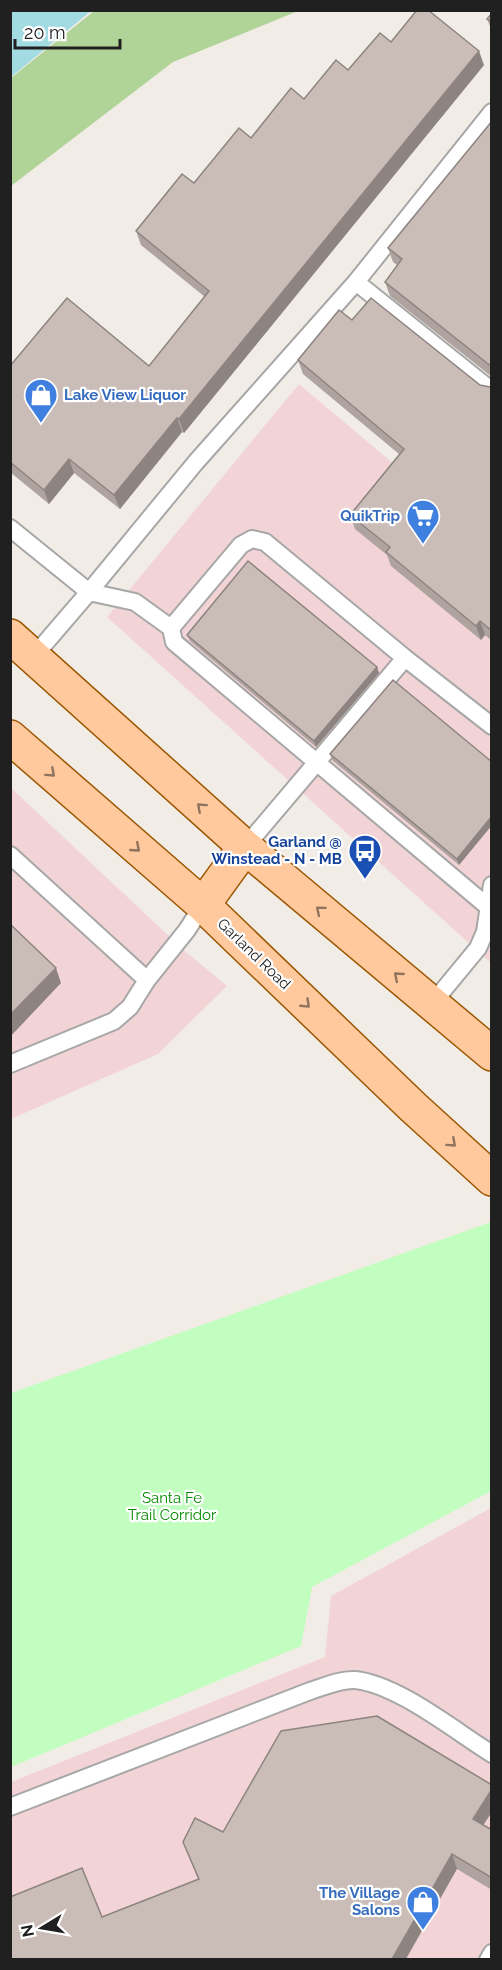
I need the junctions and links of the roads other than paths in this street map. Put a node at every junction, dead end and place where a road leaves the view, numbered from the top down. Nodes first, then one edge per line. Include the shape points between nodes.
1 (492, 112) edge
2 (356, 282) junction
3 (492, 391) edge
4 (10, 528) edge
5 (89, 592) junction
6 (171, 628) junction
7 (22, 646) edge
8 (405, 658) junction
9 (492, 726) edge
10 (10, 737) edge
11 (317, 760) junction
12 (244, 847) junction
13 (10, 855) edge
14 (492, 885) edge
15 (203, 905) junction
16 (487, 906) junction
17 (147, 980) junction
18 (431, 1005) junction
19 (483, 1047) edge
20 (10, 1064) edge
21 (492, 1179) edge
22 (492, 1754) edge
23 (10, 1807) edge
24 (492, 1953) edge
25 (488, 1959) edge

1 - 2 lane
2 - 3 lane
2 - 5 lane via 196,462
4 - 5 lane
5 - 6 lane via 135,602
5 - 7 lane
6 - 8 lane via 241,545 252,539 265,542
6 - 11 lane via 174,642
12 -> 7 main road
8 - 9 lane
8 - 11 lane
10 -> 15 main road, Garland Road
11 - 12 lane
11 - 16 lane
12 - 15 main road
18 -> 12 main road
13 - 17 lane
14 - 16 lane
15 - 17 lane
15 -> 21 main road, Garland Road
16 - 18 lane via 485,932 478,948
17 - 20 lane via 130,1007 114,1021
18 - 19 main road
22 - 23 lane via 400,1695 352,1680 310,1691
24 - 25 lane

